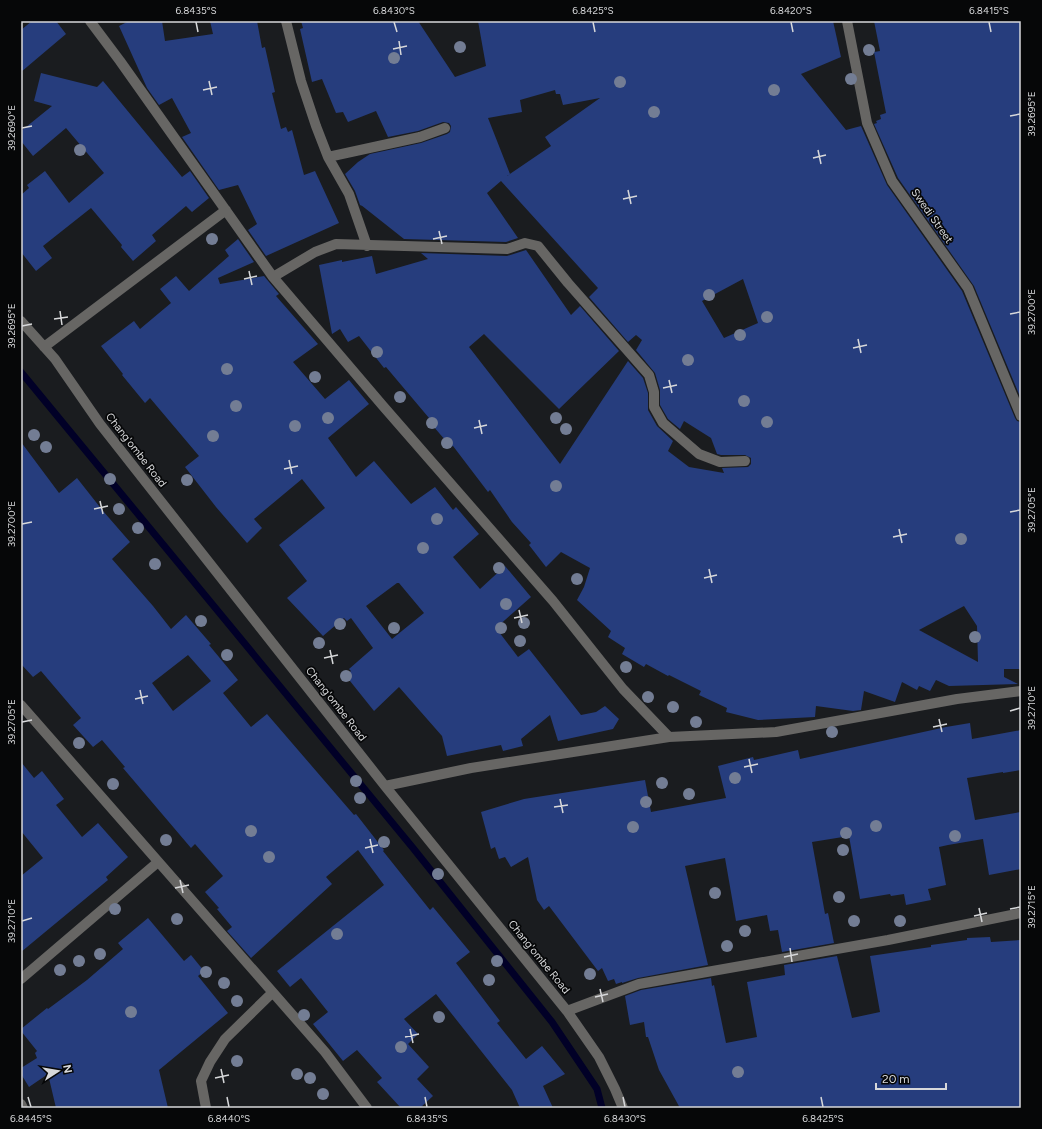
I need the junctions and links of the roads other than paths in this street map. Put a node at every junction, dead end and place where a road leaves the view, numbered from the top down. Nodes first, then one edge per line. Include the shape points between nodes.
1 (90, 21) edge
2 (286, 21) edge
3 (847, 21) edge
4 (445, 128) dead end
5 (328, 157) junction
6 (226, 210) junction
7 (367, 246) junction
8 (273, 277) junction
9 (21, 321) edge
10 (44, 347) junction
11 (1021, 416) edge
12 (745, 461) dead end
13 (1021, 691) edge
14 (21, 705) edge
15 (669, 738) junction
16 (385, 786) junction
17 (158, 862) junction
18 (1021, 913) edge
19 (21, 979) edge
20 (272, 993) junction
21 (567, 1011) junction
22 (21, 1104) edge
23 (22, 1108) edge
24 (206, 1108) edge
25 (367, 1108) edge
26 (623, 1108) edge

1 - 6 street
2 - 5 street via 301,81
3 - 11 street, Swedi Street via 867,123 892,181 968,288
4 - 5 street via 420,137
5 - 7 street via 349,194
6 - 8 street
6 - 10 street
7 - 8 street via 336,244 315,252
7 - 12 street via 507,248 525,243 538,246 649,375 654,392 654,407 663,423 699,454 720,462
8 - 15 street via 553,601 623,689
9 - 10 street, Chang'ombe Road
10 - 16 street, Chang'ombe Road via 100,424
13 - 15 street via 957,699 776,732
14 - 17 street
15 - 16 street via 471,768
16 - 21 street, Chang'ombe Road
17 - 19 street
17 - 20 street
18 - 21 street via 888,940 639,984
20 - 24 street via 225,1039 210,1062 201,1081
20 - 25 street via 324,1052
21 - 26 street, Chang'ombe Road via 598,1057
22 - 23 street

